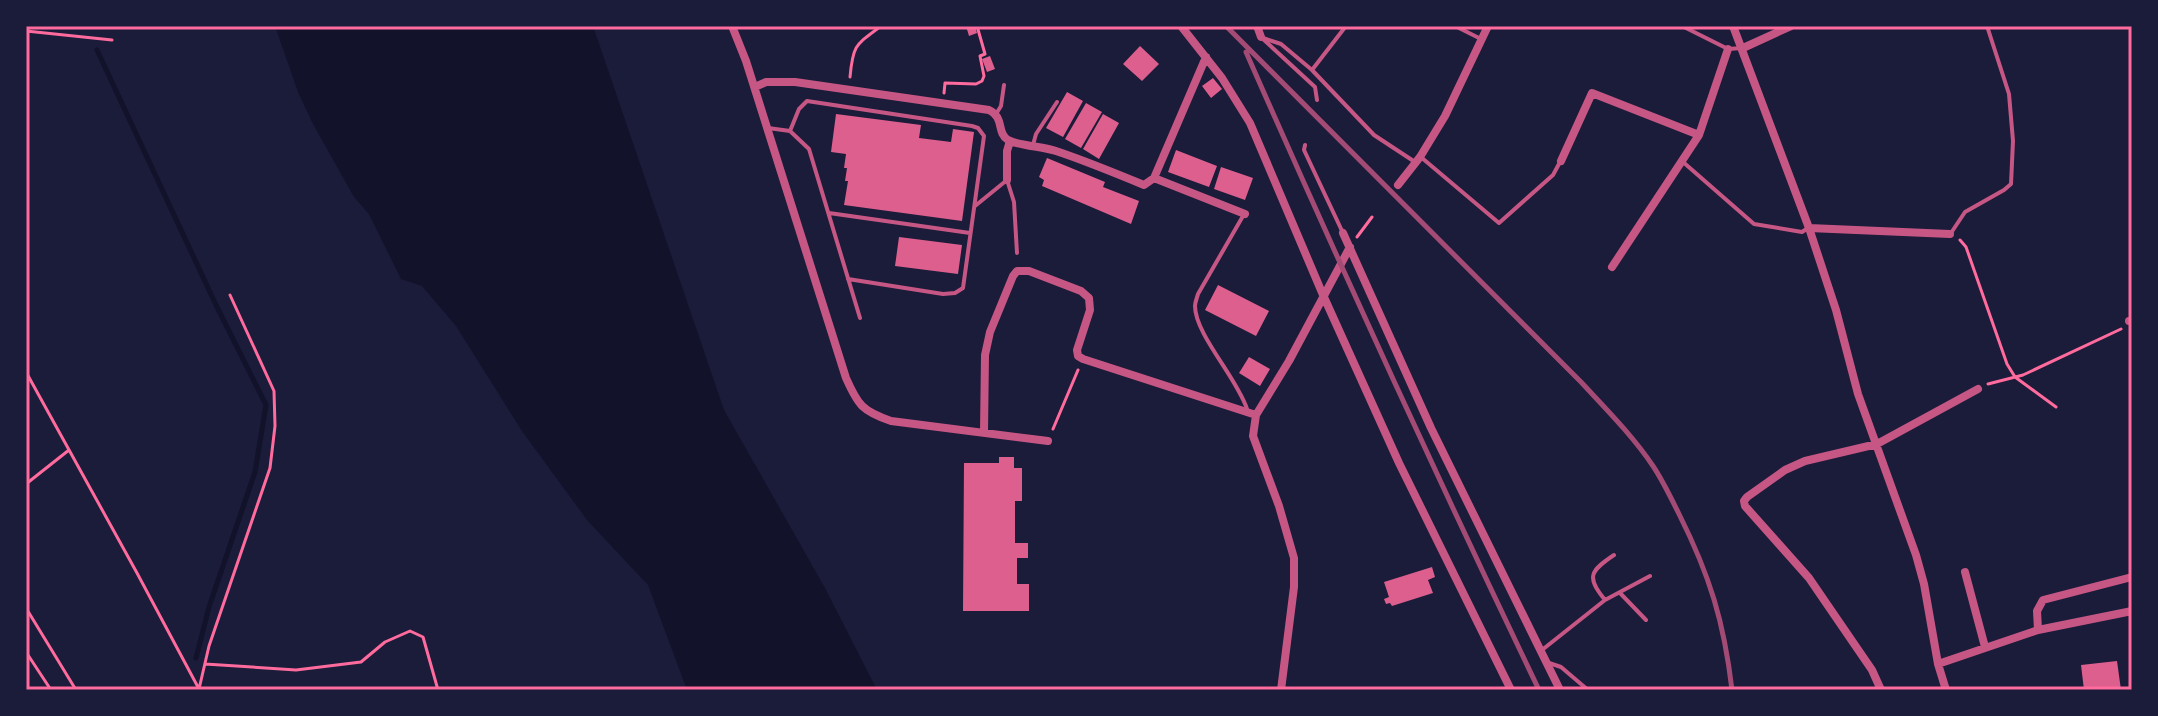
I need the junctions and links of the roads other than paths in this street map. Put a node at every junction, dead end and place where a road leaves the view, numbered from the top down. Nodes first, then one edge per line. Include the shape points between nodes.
1 (732, 26) edge
2 (1181, 26) edge
3 (1257, 26) edge
4 (1346, 26) edge
5 (1455, 26) edge
6 (1488, 26) edge
7 (1682, 26) edge
8 (1733, 26) edge
9 (1791, 26) edge
10 (1987, 26) edge
11 (1261, 37) junction
12 (1481, 39) junction
13 (1743, 48) junction
14 (1728, 49) junction
15 (1206, 57) junction
16 (1312, 70) junction
17 (1004, 85) dead end
18 (755, 87) junction
19 (1317, 100) dead end
20 (1057, 102) dead end
21 (996, 114) junction
22 (768, 128) junction
23 (790, 131) junction
24 (1699, 135) junction
25 (1010, 141) junction
26 (1033, 145) junction
27 (1305, 145) dead end
28 (1418, 160) junction
29 (1561, 161) joint
30 (1683, 162) junction
31 (1154, 178) junction
32 (1007, 180) junction
33 (1398, 185) dead end
34 (973, 207) junction
35 (829, 213) junction
36 (1245, 214) joint
37 (1809, 228) junction
38 (970, 233) junction
39 (1343, 233) joint
40 (1950, 234) joint
41 (1350, 247) junction
42 (1017, 253) dead end
43 (1612, 267) dead end
44 (848, 279) junction
45 (1323, 295) junction
46 (860, 318) dead end
47 (1978, 389) road end
48 (1252, 414) junction
49 (984, 432) junction
50 (1048, 441) road end
51 (1877, 444) junction
52 (1614, 555) dead end
53 (1965, 572) dead end
54 (1650, 576) dead end
55 (2132, 577) edge
56 (1619, 593) junction
57 (1605, 600) junction
58 (2132, 611) edge
59 (1646, 620) dead end
60 (2038, 630) junction
61 (1985, 647) junction
62 (1539, 651) junction
63 (1546, 663) junction
64 (1938, 664) junction
65 (1281, 690) edge
66 (1511, 690) edge
67 (1560, 690) edge
68 (1588, 690) edge
69 (1881, 690) edge
70 (1946, 690) edge

1 - 18 street
2 - 15 street
3 - 11 street
4 - 16 lane
5 - 12 lane
6 - 12 street
7 - 14 lane
8 - 13 street
9 - 13 street
10 - 40 lane via 2009,94 2011,184 1965,212
11 - 16 lane via 1281,44
11 - 19 lane via 1315,87
12 - 28 street
13 - 14 lane
13 - 37 street
14 - 24 street
15 - 31 street
15 - 45 street via 1250,123
16 - 28 lane via 1374,135
17 - 21 lane
18 - 21 street via 795,82
18 - 22 street
20 - 26 lane
21 - 25 street
22 - 23 lane
22 - 49 street via 856,400 871,414 891,421
23 - 34 lane via 807,101 978,128 984,136
23 - 35 lane via 809,149
24 - 29 street via 1592,93
24 - 30 street
25 - 26 street
25 - 32 street
26 - 31 street via 1144,185
27 - 39 lane
28 - 29 lane via 1499,223 1553,175
28 - 33 street
30 - 37 lane via 1754,224 1802,232
30 - 43 street
31 - 36 street
32 - 34 lane
32 - 42 lane
34 - 38 lane
35 - 38 lane
35 - 44 lane
36 - 48 lane via 1195,307 1200,327
37 - 40 street
37 - 51 street
38 - 44 lane via 963,288 955,293
39 - 41 street
41 - 45 street
41 - 62 street
44 - 46 lane
45 - 48 street via 1289,361
45 - 66 street
47 - 51 street
48 - 49 street via 1078,356 1089,298 1029,271 1017,271 985,355
48 - 65 street via 1253,436 1294,558
49 - 50 street
51 - 64 street via 1920,570
51 - 69 street via 1805,461 1744,501 1809,578
52 - 57 lane via 1593,572 1593,586
53 - 61 street
54 - 56 lane
55 - 60 street via 2043,600 2037,611
56 - 57 lane
56 - 59 lane
57 - 62 lane
58 - 60 street
60 - 61 street
61 - 64 street
62 - 63 street
63 - 67 street
63 - 68 lane via 1561,667
64 - 70 street

